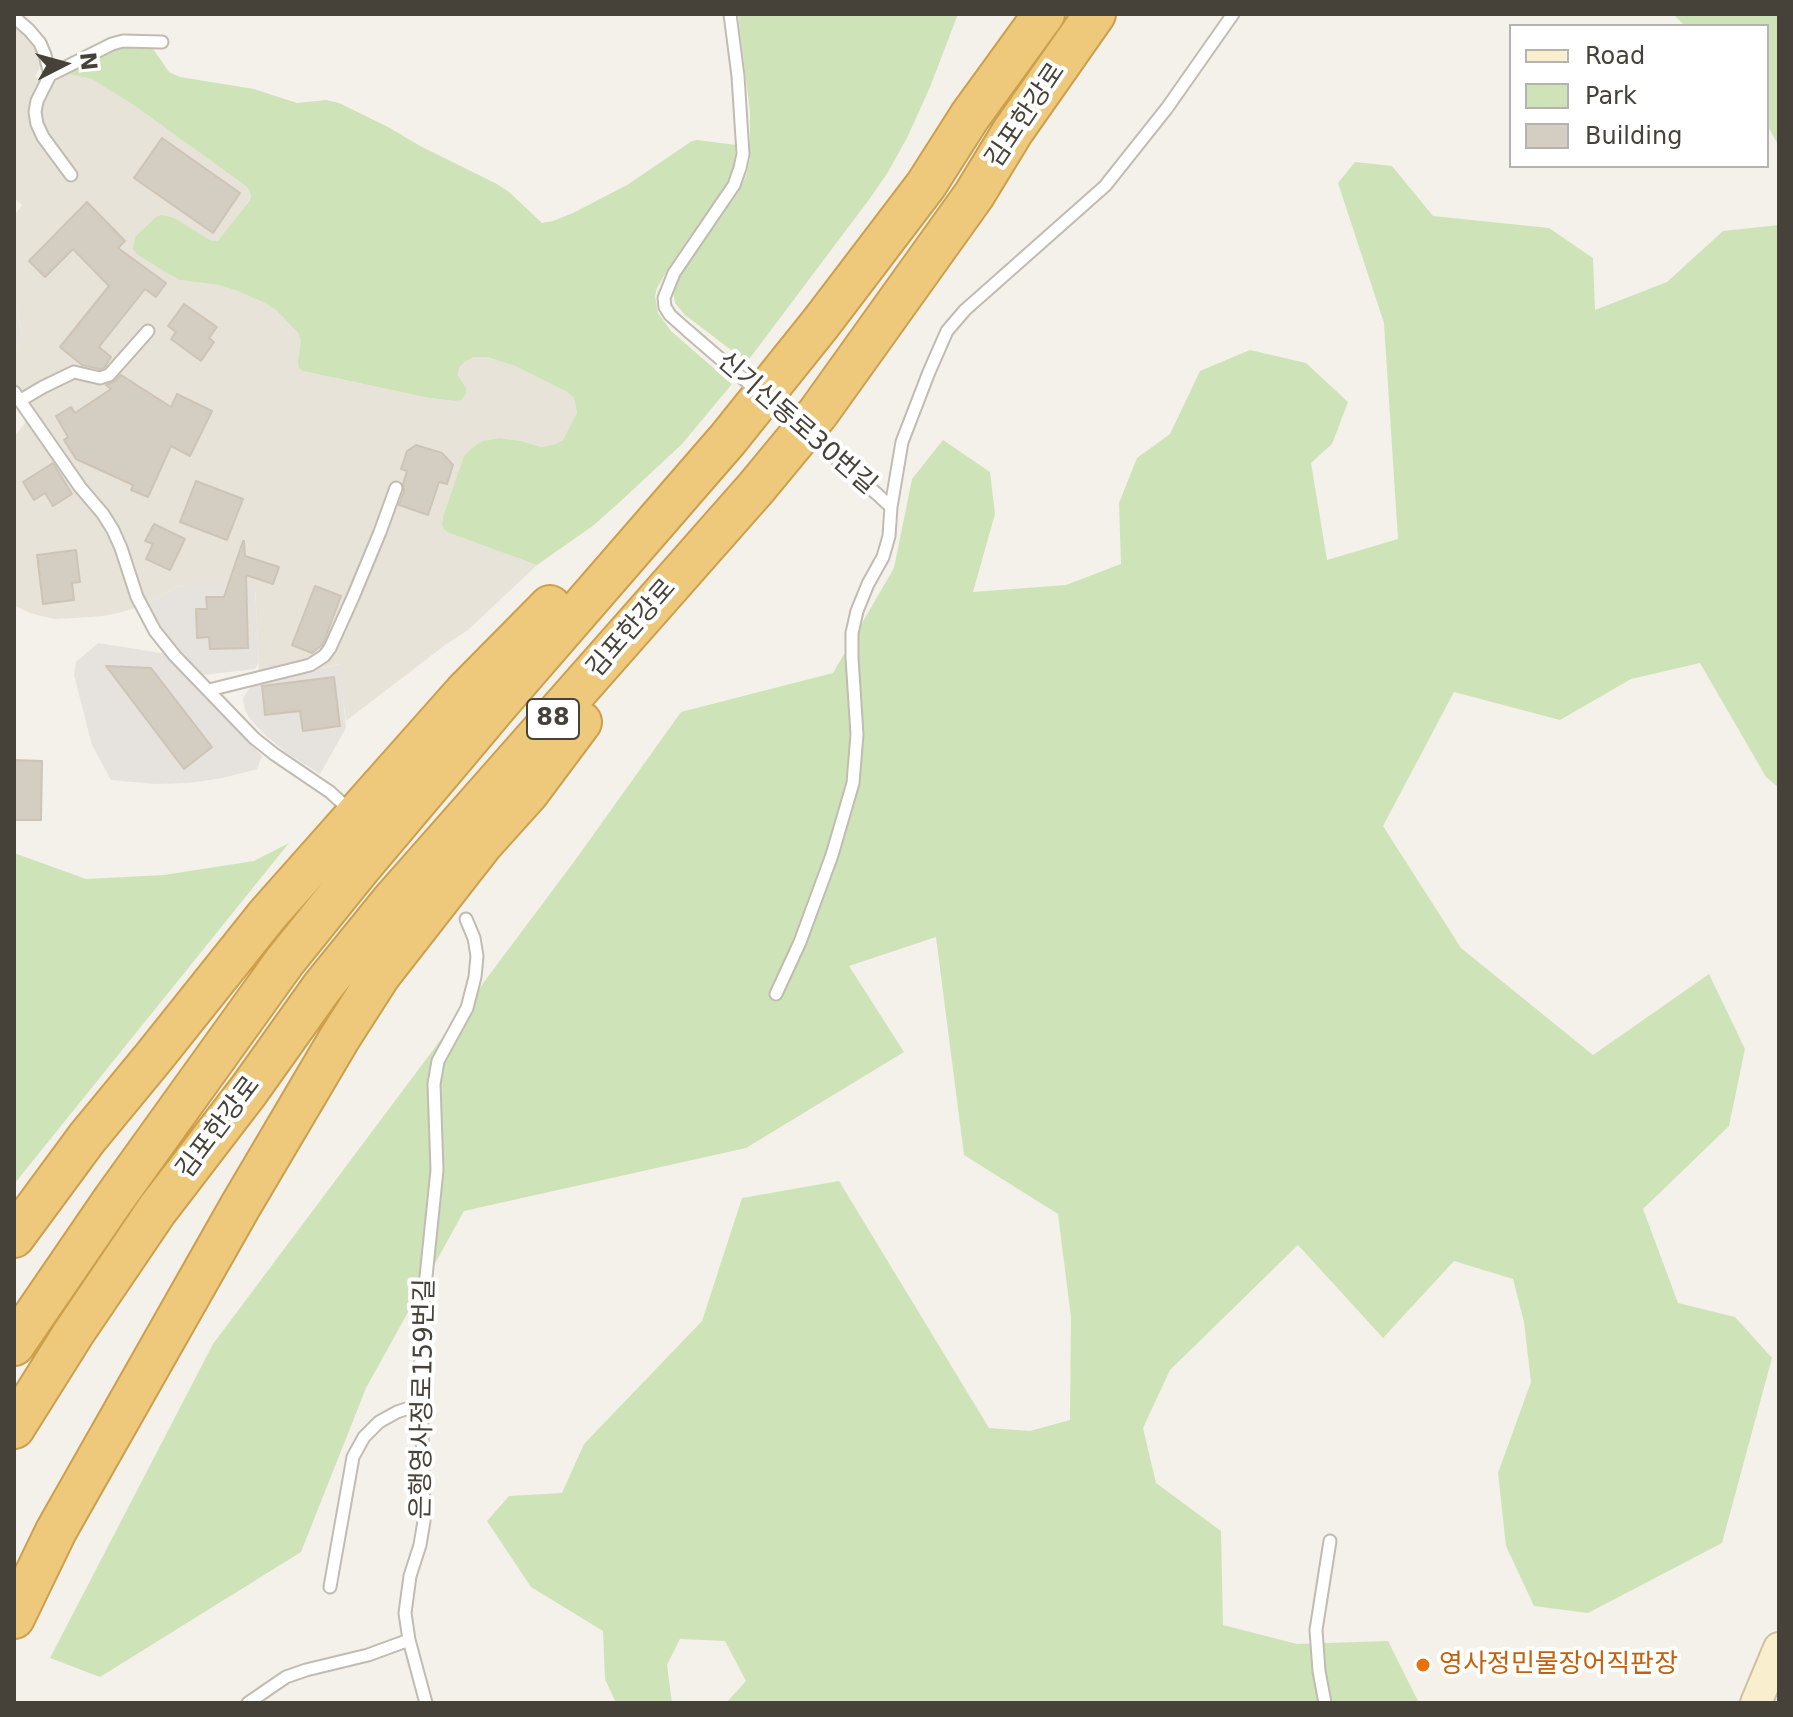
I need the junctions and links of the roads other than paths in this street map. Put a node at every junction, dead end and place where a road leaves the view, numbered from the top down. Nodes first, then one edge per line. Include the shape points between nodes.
1 (730, 14) edge
2 (1044, 14) edge
3 (1095, 14) edge
4 (1233, 14) edge
5 (14, 17) edge
6 (162, 42) dead end
7 (50, 75) junction
8 (71, 175) dead end
9 (148, 331) dead end
10 (18, 396) edge
11 (728, 439) junction
12 (396, 488) dead end
13 (891, 507) junction
14 (647, 613) junction
15 (209, 690) junction
16 (342, 803) dead end
17 (466, 919) dead end
18 (776, 994) dead end
19 (14, 1237) edge
20 (14, 1345) edge
21 (421, 1404) junction
22 (14, 1428) edge
23 (1330, 1541) dead end
24 (330, 1587) dead end
25 (14, 1618) edge
26 (409, 1640) junction
27 (1779, 1648) edge
28 (248, 1703) edge
29 (426, 1703) edge
30 (1325, 1703) edge
31 (1756, 1703) edge

1 - 13 lane, 신기신동로30번길, bridge via 740,168 674,273 665,307
2 - 11 highway, 김포한강로 / 88 via 926,185
3 - 14 highway, 김포한강로 / 88 via 818,413
4 - 13 lane via 1105,186 947,331 902,442
5 - 7 lane via 40,43
6 - 7 lane via 112,44
7 - 8 lane via 37,101 37,124
9 - 10 lane via 109,375 69,374
10 - 15 lane via 113,530 155,631
11 - 19 highway via 577,578 335,836 87,1138
11 - 20 highway, 김포한강로 / 88 via 285,961
12 - 15 lane via 364,573 324,656 310,665
13 - 18 lane, 신기신동로30번길 via 883,557 852,633 857,734 853,783 832,855
14 - 22 highway, 김포한강로 / 88 via 323,986 157,1210
14 - 25 highway via 574,734 380,975 339,1039 56,1531
15 - 16 lane via 254,738
17 - 21 lane, 은행영사정로159번길 via 477,956 475,977 467,1008 438,1061 434,1084 437,1170 420,1335
21 - 24 lane via 379,1422 353,1457
21 - 26 lane, 은행영사정로159번길 via 424,1521 406,1595
23 - 30 lane via 1316,1630
26 - 28 lane via 286,1677
26 - 29 lane, 은행영사정로159번길
27 - 31 main road

